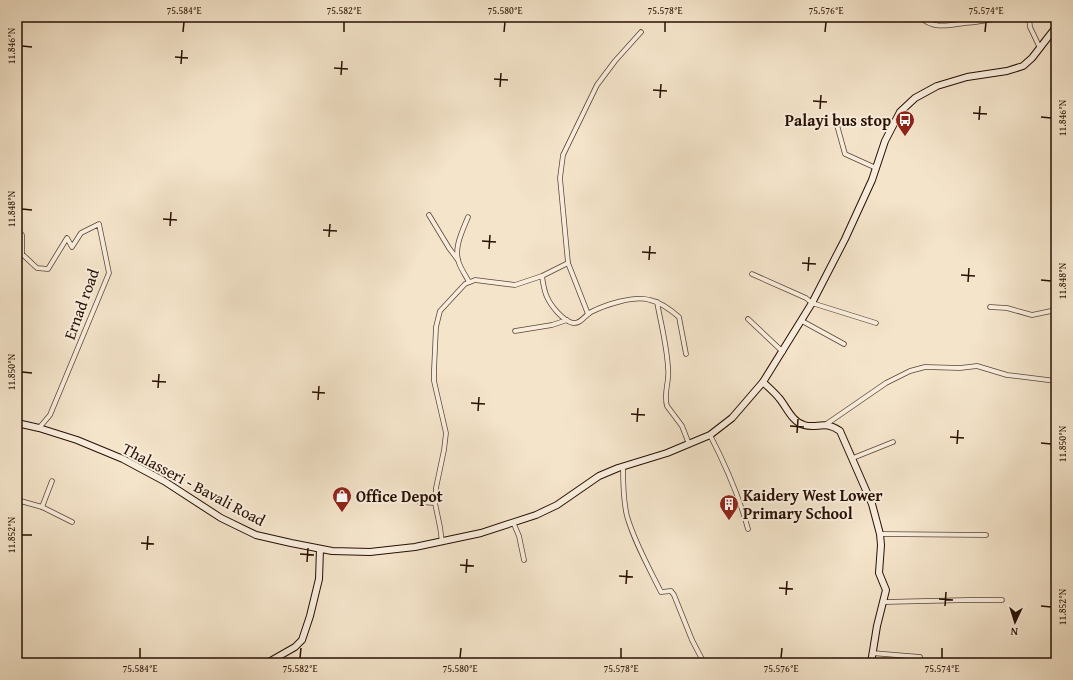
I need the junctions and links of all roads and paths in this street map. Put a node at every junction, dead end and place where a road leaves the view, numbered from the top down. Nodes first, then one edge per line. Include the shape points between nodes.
1 (920, 17) edge
2 (1003, 17) edge
3 (1029, 17) edge
4 (1056, 27) edge
5 (641, 32) dead end
6 (1040, 48) junction
7 (835, 118) dead end
8 (876, 168) junction
9 (429, 215) dead end
10 (468, 217) dead end
11 (17, 230) edge
12 (458, 260) junction
13 (568, 263) junction
14 (752, 274) dead end
15 (542, 276) junction
16 (469, 282) junction
17 (657, 302) junction
18 (812, 303) junction
19 (990, 307) dead end
20 (1056, 310) edge
21 (588, 314) junction
22 (748, 319) dead end
23 (567, 320) junction
24 (802, 321) junction
25 (876, 323) dead end
26 (515, 331) dead end
27 (844, 344) dead end
28 (783, 352) junction
29 (686, 354) dead end
30 (1056, 381) edge
31 (763, 382) junction
32 (17, 423) edge
33 (825, 425) junction
34 (38, 428) junction
35 (710, 436) junction
36 (893, 442) dead end
37 (689, 444) junction
38 (853, 458) junction
39 (623, 466) junction
40 (52, 481) dead end
41 (17, 500) edge
42 (419, 502) dead end
43 (435, 503) junction
44 (42, 507) junction
45 (72, 522) dead end
46 (513, 522) junction
47 (748, 529) dead end
48 (880, 534) junction
49 (986, 535) dead end
50 (442, 542) junction
51 (320, 549) junction
52 (524, 560) dead end
53 (1002, 600) dead end
54 (884, 602) junction
55 (872, 654) junction
56 (920, 657) dead end
57 (267, 663) edge
58 (704, 663) edge
59 (871, 663) edge

1 - 2 street via 930,24 946,26
3 - 6 street via 1030,27
4 - 6 main road, Thalasseri - Bavali Road
5 - 13 street via 597,85 563,155 560,178
6 - 8 main road, Thalasseri - Bavali Road via 1023,66 967,77 937,86 915,98 900,112 885,141
7 - 8 street via 845,154
8 - 18 main road, Thalasseri - Bavali Road via 845,239
9 - 12 street
10 - 12 street via 458,244
11 - 34 street, Ernad road via 22,235 22,254 37,268 48,269 67,238 72,247 81,233 99,224 110,273 50,415
12 - 16 street
13 - 15 street
13 - 21 street
14 - 18 street
15 - 16 street via 515,285 475,280
15 - 23 street via 547,297
16 - 43 street via 454,294 440,311 436,327 434,380 446,433
17 - 21 street via 644,299 624,301
17 - 29 street via 679,317
17 - 37 street via 669,369 666,402 682,426
18 - 24 main road, Thalasseri - Bavali Road
18 - 25 street
19 - 20 street via 1007,308 1032,315
21 - 23 street via 580,322 573,323
22 - 28 street
23 - 26 street
24 - 27 street
24 - 28 main road, Thalasseri - Bavali Road
28 - 31 main road, Thalasseri - Bavali Road
30 - 33 street via 1007,375 977,366 925,367 886,383
31 - 33 main road via 796,421 805,426
31 - 35 main road, Thalasseri - Bavali Road via 732,418
32 - 34 main road, Thalasseri - Bavali Road
33 - 38 main road via 834,426 840,431
34 - 51 main road, Thalasseri - Bavali Road via 77,440 123,459 164,481 221,518 256,535
35 - 37 main road, Thalasseri - Bavali Road
35 - 47 street via 740,501
36 - 38 street
37 - 39 main road, Thalasseri - Bavali Road
38 - 48 main road via 872,504
39 - 46 main road, Thalasseri - Bavali Road via 599,476 557,505
39 - 58 street via 627,514 633,533 661,592 671,591 674,594
40 - 44 street
41 - 44 street
42 - 43 street
43 - 50 street
44 - 45 street
46 - 50 main road, Thalasseri - Bavali Road
46 - 52 street
48 - 49 street
48 - 54 main road via 879,573 886,590
50 - 51 main road, Thalasseri - Bavali Road via 370,552
51 - 57 main road via 319,579 302,640 295,647
53 - 54 street
54 - 55 main road
55 - 56 street
55 - 59 main road

